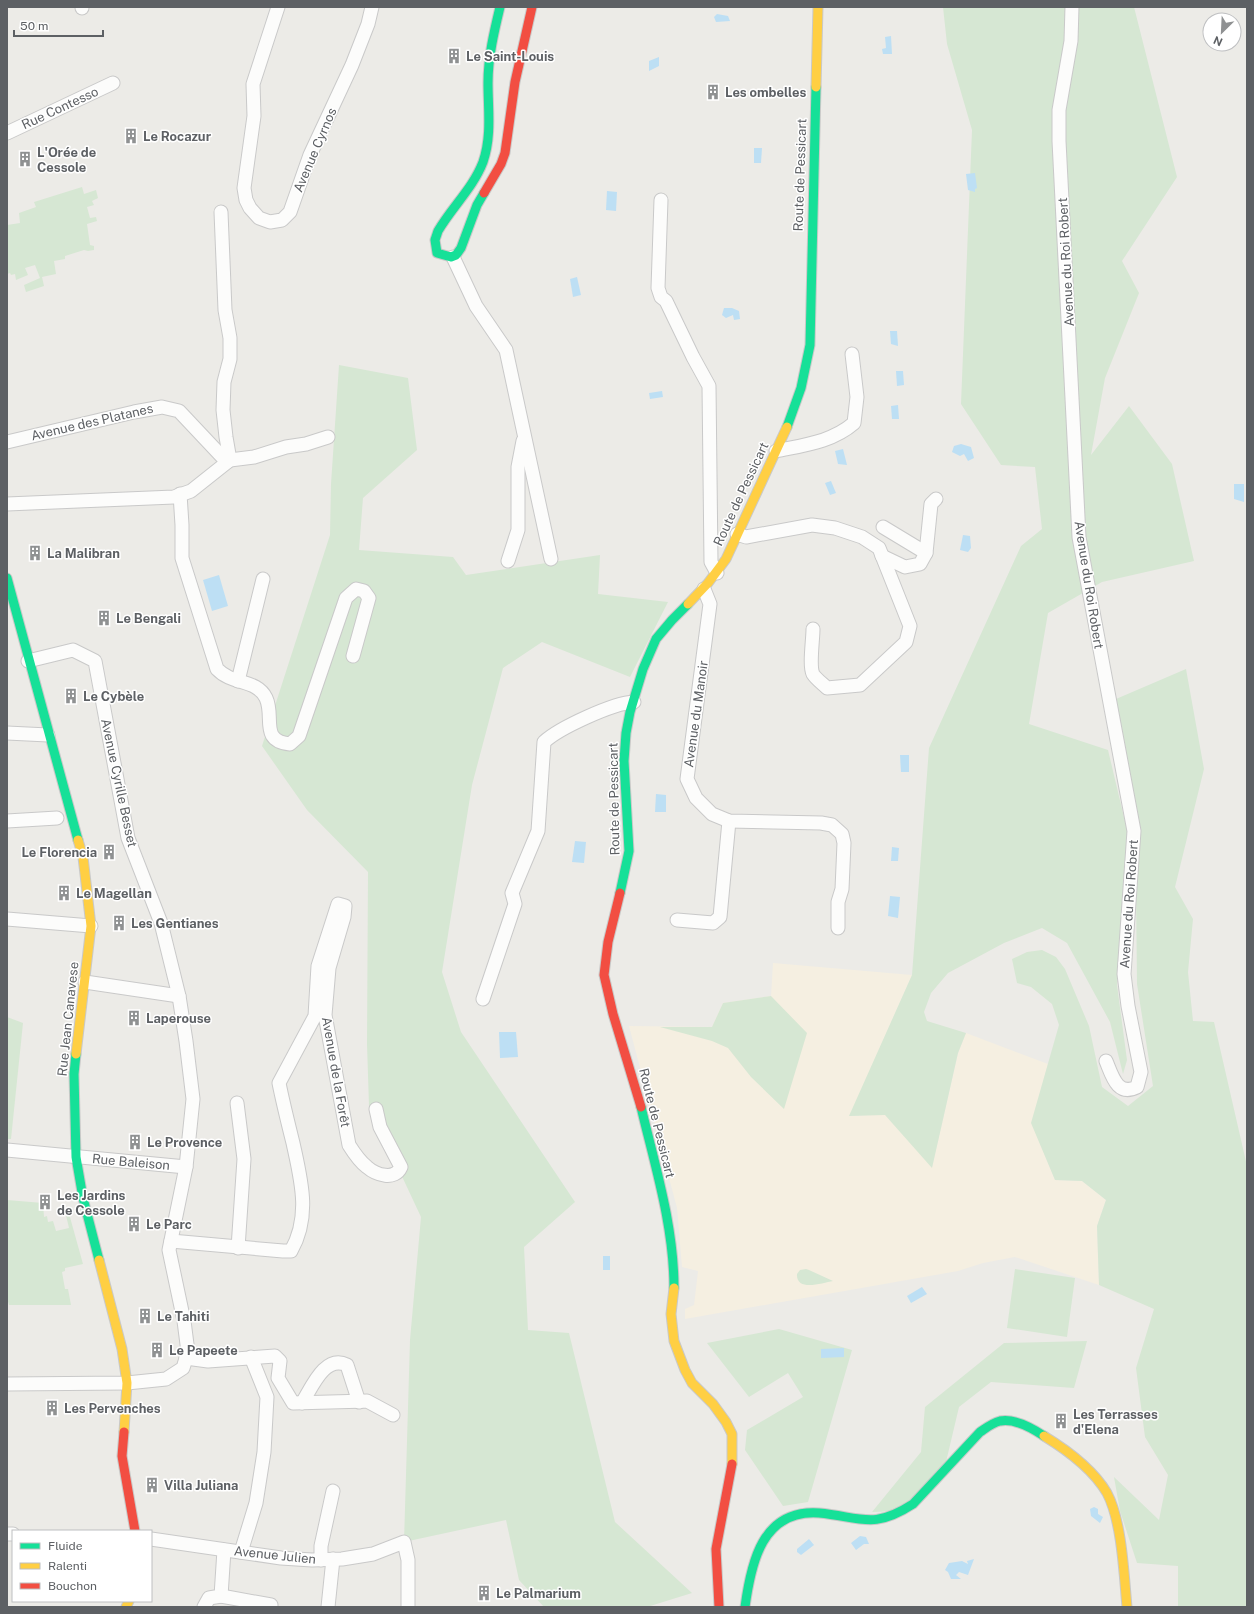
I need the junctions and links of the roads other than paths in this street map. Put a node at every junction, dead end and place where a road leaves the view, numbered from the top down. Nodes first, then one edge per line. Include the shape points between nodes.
1 (278, 7) edge
2 (372, 7) edge
3 (500, 7) edge
4 (532, 7) edge
5 (818, 7) edge
6 (1072, 7) edge
7 (114, 83) dead end
8 (7, 133) edge
9 (661, 200) dead end
10 (221, 212) dead end
11 (453, 257) junction
12 (852, 354) dead end
13 (524, 435) junction
14 (328, 437) dead end
15 (7, 442) edge
16 (776, 451) junction
17 (229, 461) junction
18 (180, 494) junction
19 (936, 499) dead end
20 (7, 504) edge
21 (883, 527) dead end
22 (737, 534) junction
23 (926, 553) junction
24 (882, 556) junction
25 (551, 559) dead end
26 (508, 561) dead end
27 (717, 573) junction
28 (7, 578) edge
29 (263, 579) dead end
30 (704, 588) junction
31 (813, 629) dead end
32 (353, 656) dead end
33 (28, 661) junction
34 (238, 681) junction
35 (634, 702) junction
36 (7, 733) edge
37 (48, 735) junction
38 (57, 818) dead end
39 (7, 821) edge
40 (729, 821) junction
41 (7, 919) edge
42 (677, 920) dead end
43 (91, 926) junction
44 (838, 928) dead end
45 (85, 982) junction
46 (180, 996) junction
47 (483, 999) dead end
48 (1106, 1061) dead end
49 (237, 1103) dead end
50 (376, 1109) dead end
51 (7, 1150) edge
52 (76, 1157) junction
53 (186, 1167) junction
54 (171, 1241) junction
55 (238, 1248) junction
56 (251, 1357) junction
57 (186, 1358) junction
58 (127, 1383) junction
59 (7, 1384) edge
60 (359, 1402) junction
61 (302, 1403) junction
62 (393, 1415) dead end
63 (333, 1491) dead end
64 (135, 1530) edge
65 (152, 1539) edge
66 (224, 1550) junction
67 (241, 1552) junction
68 (327, 1559) junction
69 (221, 1596) junction
70 (271, 1605) dead end
71 (204, 1607) edge
72 (328, 1607) edge
73 (408, 1607) edge
74 (719, 1607) edge
75 (745, 1607) edge
76 (1127, 1607) edge

1 - 2 street, Avenue Cyrnos via 253,84 254,116 244,188 250,208 259,218 270,222 282,220 290,212 310,155 368,24
3 - 11 street via 488,81 487,148 468,191 438,230 435,238 437,253 448,258
4 - 11 street via 515,82 505,153 477,205 461,248
5 - 16 street, Route de Pessicart via 810,346 801,390
6 - 48 street, Avenue du Roi Robert via 1071,41 1059,110 1059,141 1079,537 1134,832 1124,974 1141,1072 1137,1087 1131,1090 1123,1089 1116,1084
7 - 8 street, Rue Contesso
9 - 27 street via 658,288 709,386 711,562
10 - 17 street via 225,310 230,338 230,359 224,382
11 - 13 street via 476,306 506,350
12 - 16 street via 857,397 854,423 843,432 822,441
13 - 25 street
13 - 26 street via 518,467 518,530
14 - 17 street via 254,457
15 - 17 street, Avenue des Platanes via 162,407 179,411
16 - 22 street, Route de Pessicart
17 - 18 street via 191,491
18 - 20 street via 174,497
18 - 34 street via 182,558 186,574 217,669 223,675
19 - 23 street via 932,504
21 - 23 street
22 - 24 street via 746,537 812,525 828,527 862,537 879,548
22 - 27 street, Route de Pessicart
23 - 24 street via 920,564 905,567
24 - 31 street via 910,626 906,642 860,685 827,688 813,674
27 - 30 street, Route de Pessicart
28 - 33 street
29 - 34 street
30 - 35 street, Route de Pessicart via 658,638 649,653
30 - 40 street, Avenue du Manoir via 710,604 687,779 696,798 712,814
32 - 34 street via 369,598 364,591 356,589 346,598 299,736 290,744 280,743 272,736 267,699 258,687
33 - 37 street, Rue Jean Canavese
33 - 46 street, Avenue Cyrille Besset via 73,650 95,661 128,838 161,923
35 - 47 street via 624,702 610,708 552,735 544,742 538,831 512,893 515,904
35 - 74 street, Route de Pessicart via 626,734 629,851 608,942 604,975 638,1096 667,1216 673,1255 674,1287 671,1314 674,1341 692,1383 720,1414 732,1434 732,1464 716,1549
36 - 37 street
37 - 43 street, Rue Jean Canavese via 84,857
38 - 39 street
40 - 42 street via 720,917 714,923
40 - 44 street, Avenue du Manoir via 822,823 832,825 842,834 844,844
41 - 43 street
43 - 45 street, Rue Jean Canavese
45 - 46 street
45 - 52 street, Rue Jean Canavese via 74,1074
46 - 53 street, Avenue Cyrille Besset via 193,1099
49 - 55 street via 244,1158
50 - 55 street, Avenue de la Forêt via 380,1127 401,1167 399,1172 392,1176 368,1168 357,1158 349,1145 325,1016 329,968 344,917 345,906 338,904 318,966 315,1016 279,1082 302,1182 302,1224 298,1238 291,1251
51 - 52 street, Rue Baleison
52 - 53 street, Rue Baleison
52 - 58 street, Rue Jean Canavese via 83,1198 122,1350
53 - 54 street, Avenue Cyrille Besset
54 - 55 street, Avenue de la Forêt
54 - 57 street, Avenue Cyrille Besset via 169,1250 184,1321 188,1352
56 - 57 street via 208,1361
56 - 61 street via 274,1356 280,1361 278,1378 293,1403
56 - 67 street via 267,1397 264,1452 256,1503
57 - 58 street via 183,1368 166,1379
58 - 59 street
58 - 64 street via 122,1456
60 - 61 street
60 - 61 street via 347,1365 341,1362 331,1363 322,1372
60 - 62 street via 367,1401
63 - 68 street via 321,1546
65 - 66 street, Avenue Julien
66 - 67 street, Avenue Julien
66 - 69 street
67 - 68 street, Avenue Julien via 282,1558
68 - 72 street
68 - 73 street, Avenue Julien via 373,1554 404,1542 408,1560
69 - 70 street
69 - 71 street via 209,1598
75 - 76 street via 750,1574 758,1548 764,1537 781,1520 792,1515 816,1513 863,1520 891,1518 913,1504 980,1432 1002,1421 1021,1424 1039,1431 1078,1461 1103,1488 1116,1516

